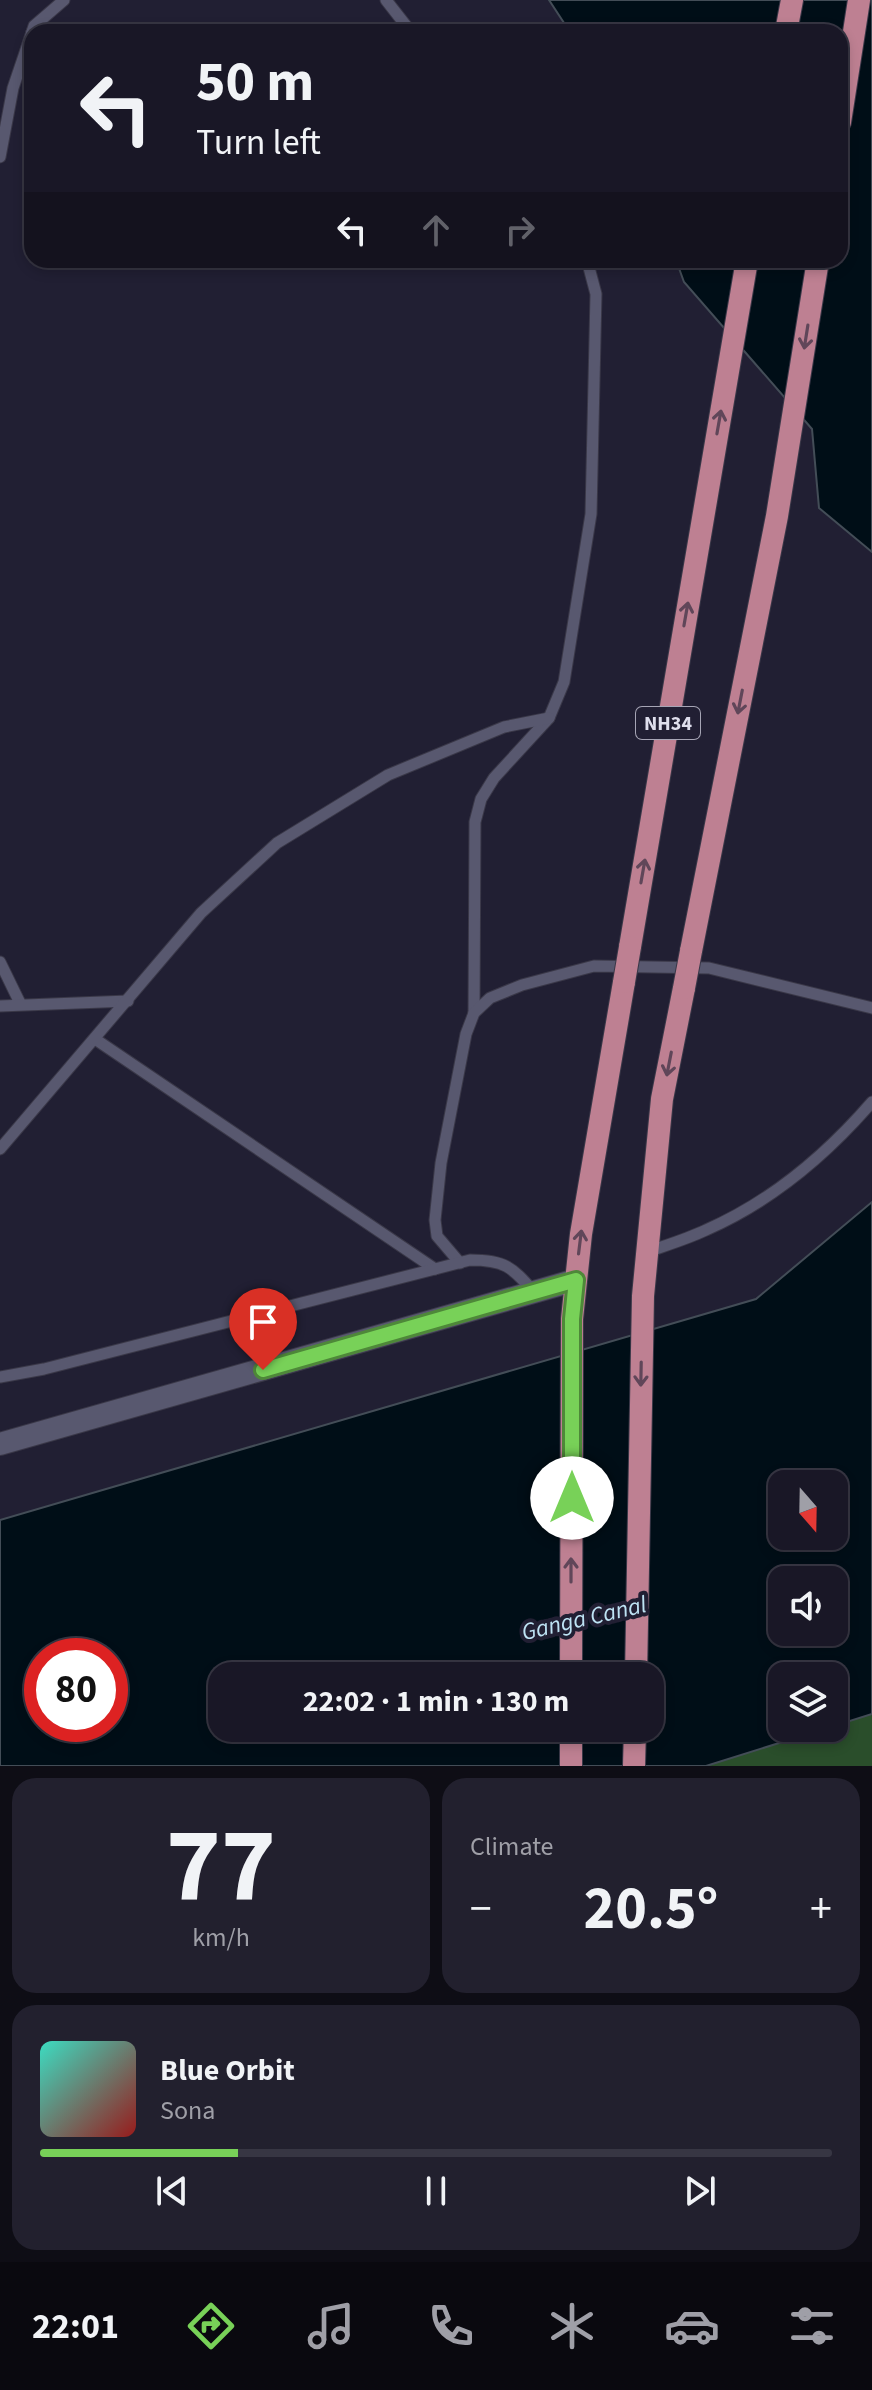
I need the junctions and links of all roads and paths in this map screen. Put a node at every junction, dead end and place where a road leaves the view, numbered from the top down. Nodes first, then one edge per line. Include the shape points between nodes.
1 (64, 0) edge
2 (386, 0) edge
3 (792, 0) edge
4 (859, 0) edge
5 (36, 24) edge
6 (405, 24) edge
7 (788, 24) edge
8 (24, 56) edge
9 (848, 71) edge
10 (0, 157) edge
11 (589, 268) edge
12 (746, 268) edge
13 (817, 268) edge
14 (549, 718) junction
15 (0, 962) edge
16 (128, 1001) junction
17 (20, 1003) junction
18 (0, 1006) edge
19 (872, 1008) edge
20 (474, 1013) junction
21 (95, 1039) junction
22 (872, 1102) edge
23 (0, 1149) edge
24 (647, 1252) junction
25 (460, 1263) junction
26 (435, 1269) junction
27 (576, 1280) junction
28 (534, 1292) junction
29 (0, 1377) edge
30 (0, 1444) edge
31 (571, 1662) edge
32 (636, 1662) edge
33 (571, 1742) edge
34 (635, 1742) edge
35 (571, 1766) edge
36 (634, 1766) edge

1 - 5 lane
2 - 6 lane
3 - 7 highway
4 - 9 highway
8 - 10 lane
11 - 14 lane via 596,294 591,514 569,663
27 -> 12 highway, NH34, bridge
13 -> 24 highway, NH34, bridge via 777,516 662,1099
14 - 16 lane via 504,727 388,775 277,843 201,913
14 - 20 lane via 494,778 475,822
15 - 17 lane
16 - 17 lane
16 - 21 lane
17 - 18 lane
19 - 20 lane via 709,968 594,966 522,985 490,998
20 - 25 lane via 441,1163 435,1220 437,1236
21 - 23 lane
21 - 26 lane
22 - 24 lane via 817,1159 762,1199 707,1230
24 -> 32 highway, NH34
25 - 26 lane
25 - 28 lane via 494,1260 514,1269
26 - 29 lane
27 - 28 street
31 -> 27 highway, NH34
28 - 30 street
33 - 35 highway
34 - 36 highway

